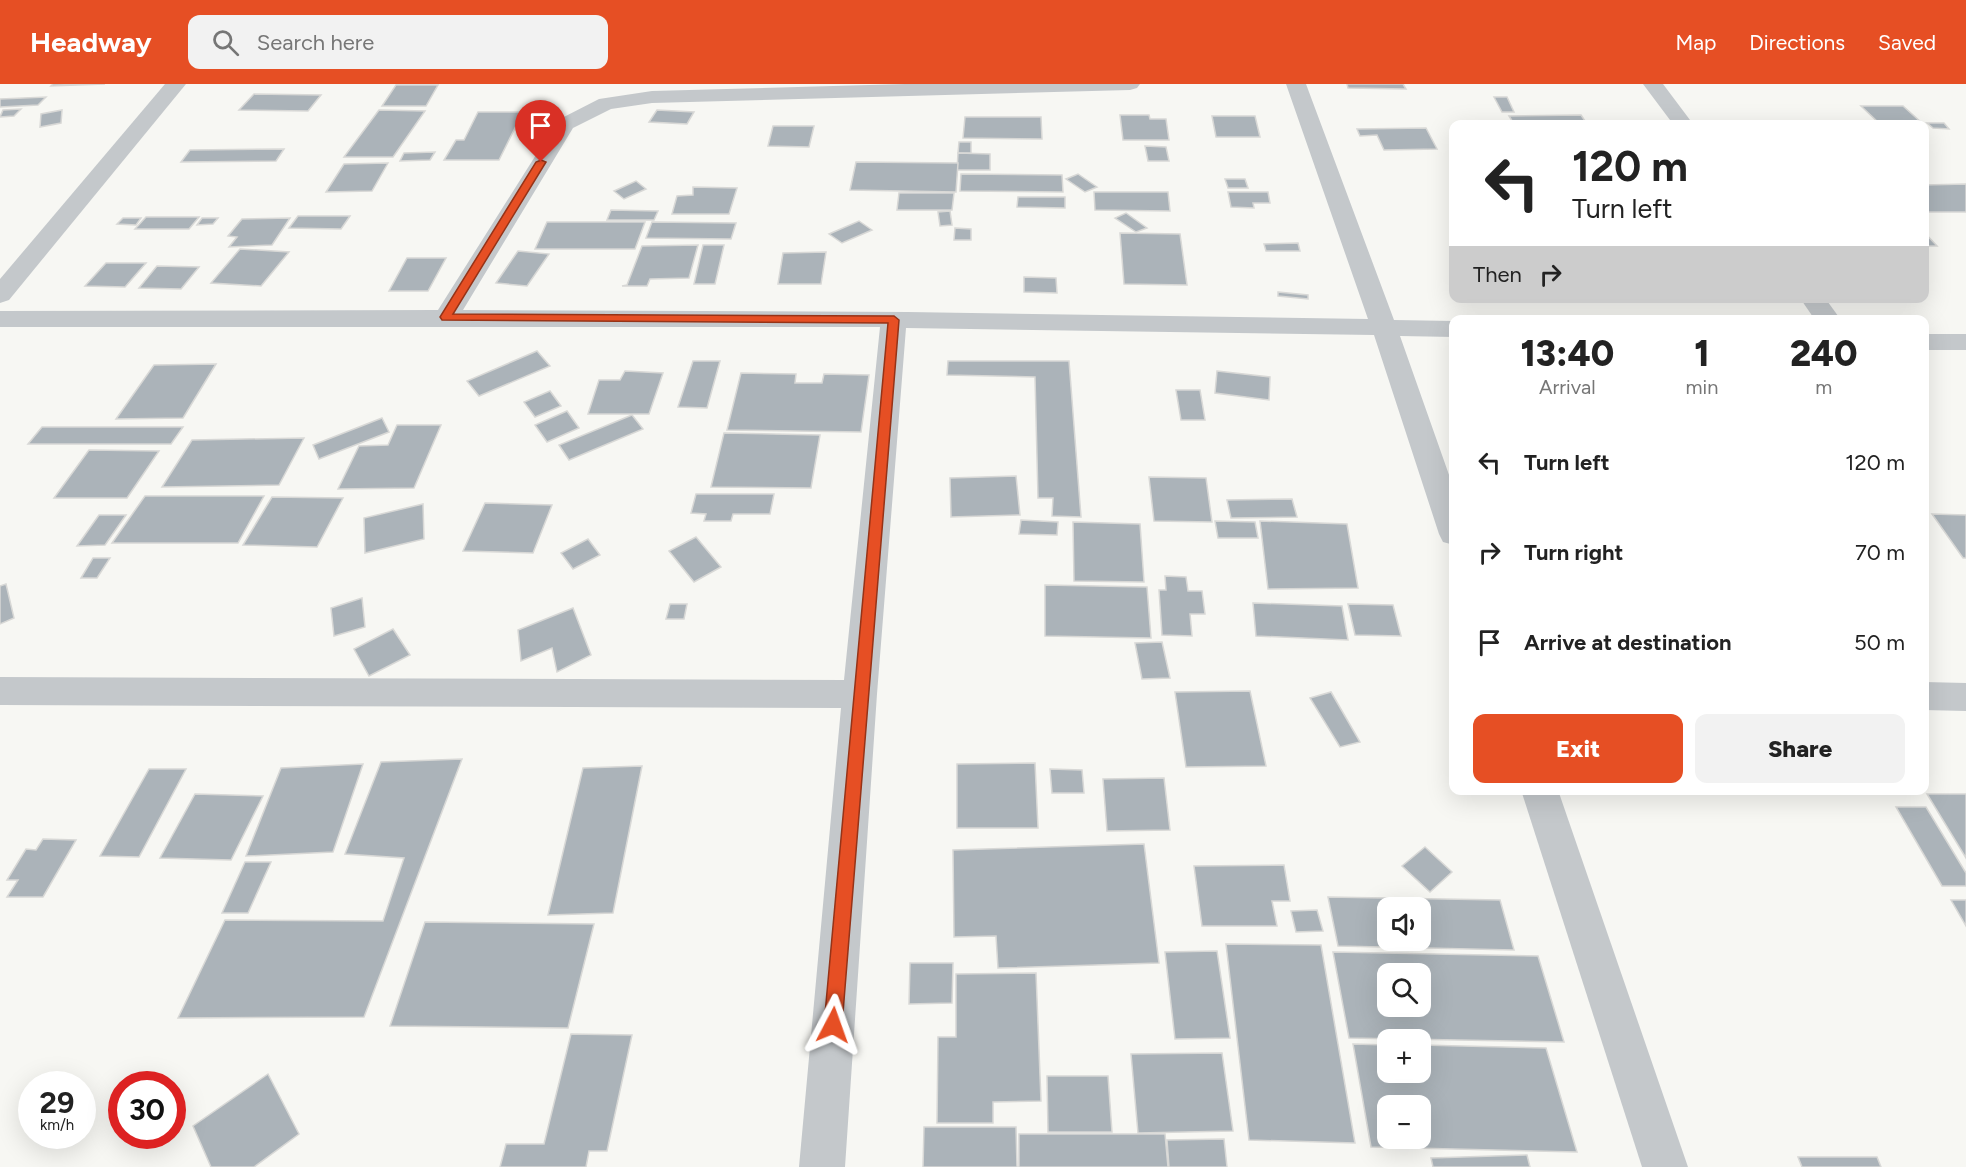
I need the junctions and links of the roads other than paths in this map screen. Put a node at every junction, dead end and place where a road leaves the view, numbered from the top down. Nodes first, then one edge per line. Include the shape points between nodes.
1 (176, 84) edge
2 (1130, 84) edge
3 (1296, 84) edge
4 (1653, 84) edge
5 (907, 86) edge
6 (1680, 120) edge
7 (0, 295) edge
8 (446, 317) junction
9 (0, 319) edge
10 (894, 320) junction
11 (1384, 327) junction
12 (1449, 329) edge
13 (1929, 342) edge
14 (1966, 342) edge
15 (1449, 519) edge
16 (0, 691) edge
17 (860, 694) junction
18 (1929, 696) edge
19 (1966, 697) edge
20 (1541, 795) edge
21 (822, 1167) edge
22 (1665, 1167) edge

1 - 7 street
2 - 5 street
3 - 11 street
4 - 6 street
5 - 8 street via 652,97 606,103 565,124
8 - 9 street
8 - 10 street
10 - 11 street
10 - 17 street
11 - 12 street
11 - 15 street
13 - 14 street
16 - 17 street
17 - 21 street
18 - 19 street
20 - 22 street

